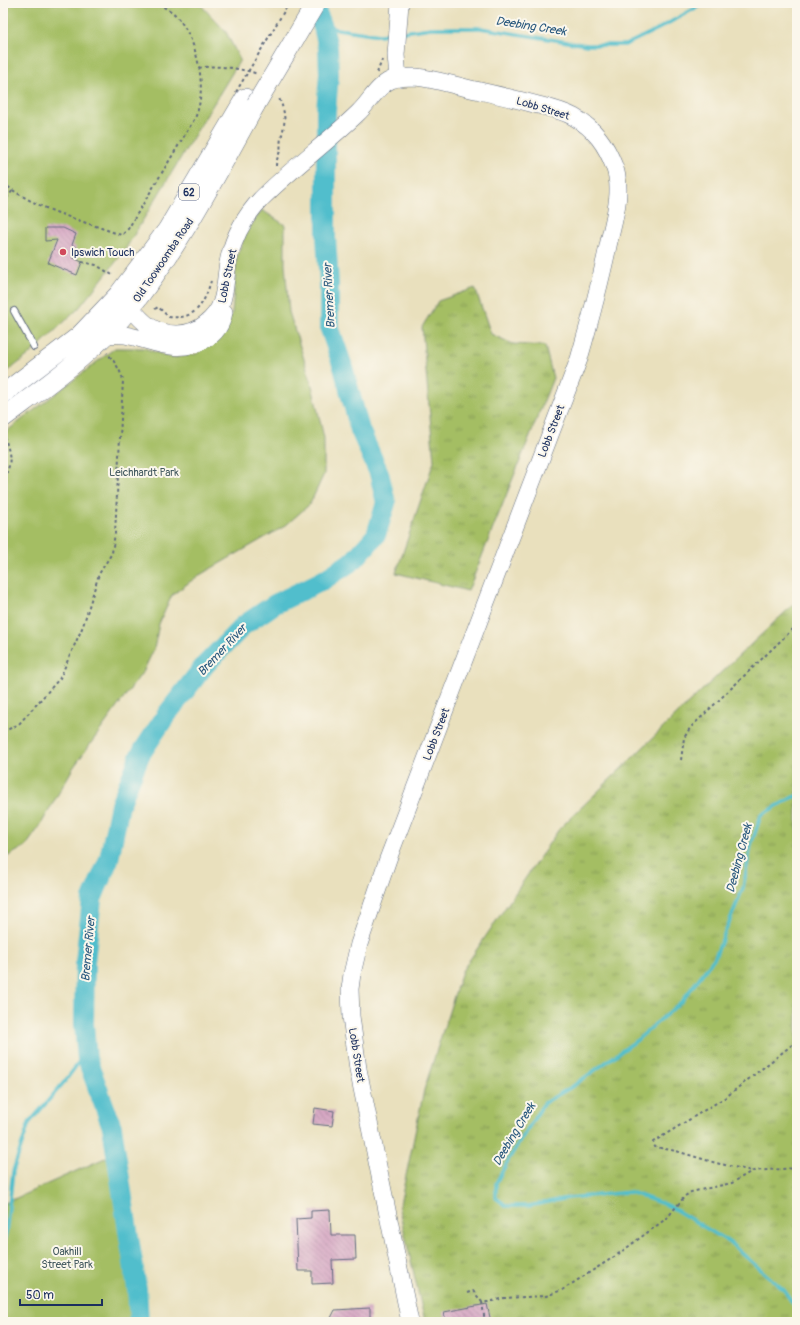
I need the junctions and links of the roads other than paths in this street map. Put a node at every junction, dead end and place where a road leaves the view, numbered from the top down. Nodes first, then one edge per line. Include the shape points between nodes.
1 (301, 3) edge
2 (316, 3) edge
3 (400, 8) edge
4 (398, 78) junction
5 (246, 98) junction
6 (225, 290) junction
7 (122, 293) junction
8 (14, 311) dead end
9 (105, 344) junction
10 (34, 347) dead end
11 (3, 394) edge
12 (3, 418) edge
13 (410, 1322) edge

1 - 5 main road, Old Toowoomba Road / 62
2 - 5 main road, Old Toowoomba Road / 62, bridge
3 - 4 main road via 396,55
4 - 6 main road, Lobb Street via 381,87 357,114 259,201 237,234 231,252
4 - 13 main road, Lobb Street via 419,78 532,103 573,116 593,131 608,150 616,170 618,194 598,290 579,358 388,859 359,944 352,974 350,1016 357,1063
5 - 7 main road, Old Toowoomba Road / 62 via 179,240
6 - 7 main road, Lobb Street via 222,304 213,318 201,328 186,333 169,333 154,329 145,322
6 - 9 main road via 224,314 219,326 211,335 197,343 173,346 122,335
7 - 9 main road, Old Toowoomba Road / 62
7 - 11 main road, Old Toowoomba Road / 62 via 79,336
8 - 10 lane
9 - 12 main road, Old Toowoomba Road / 62

